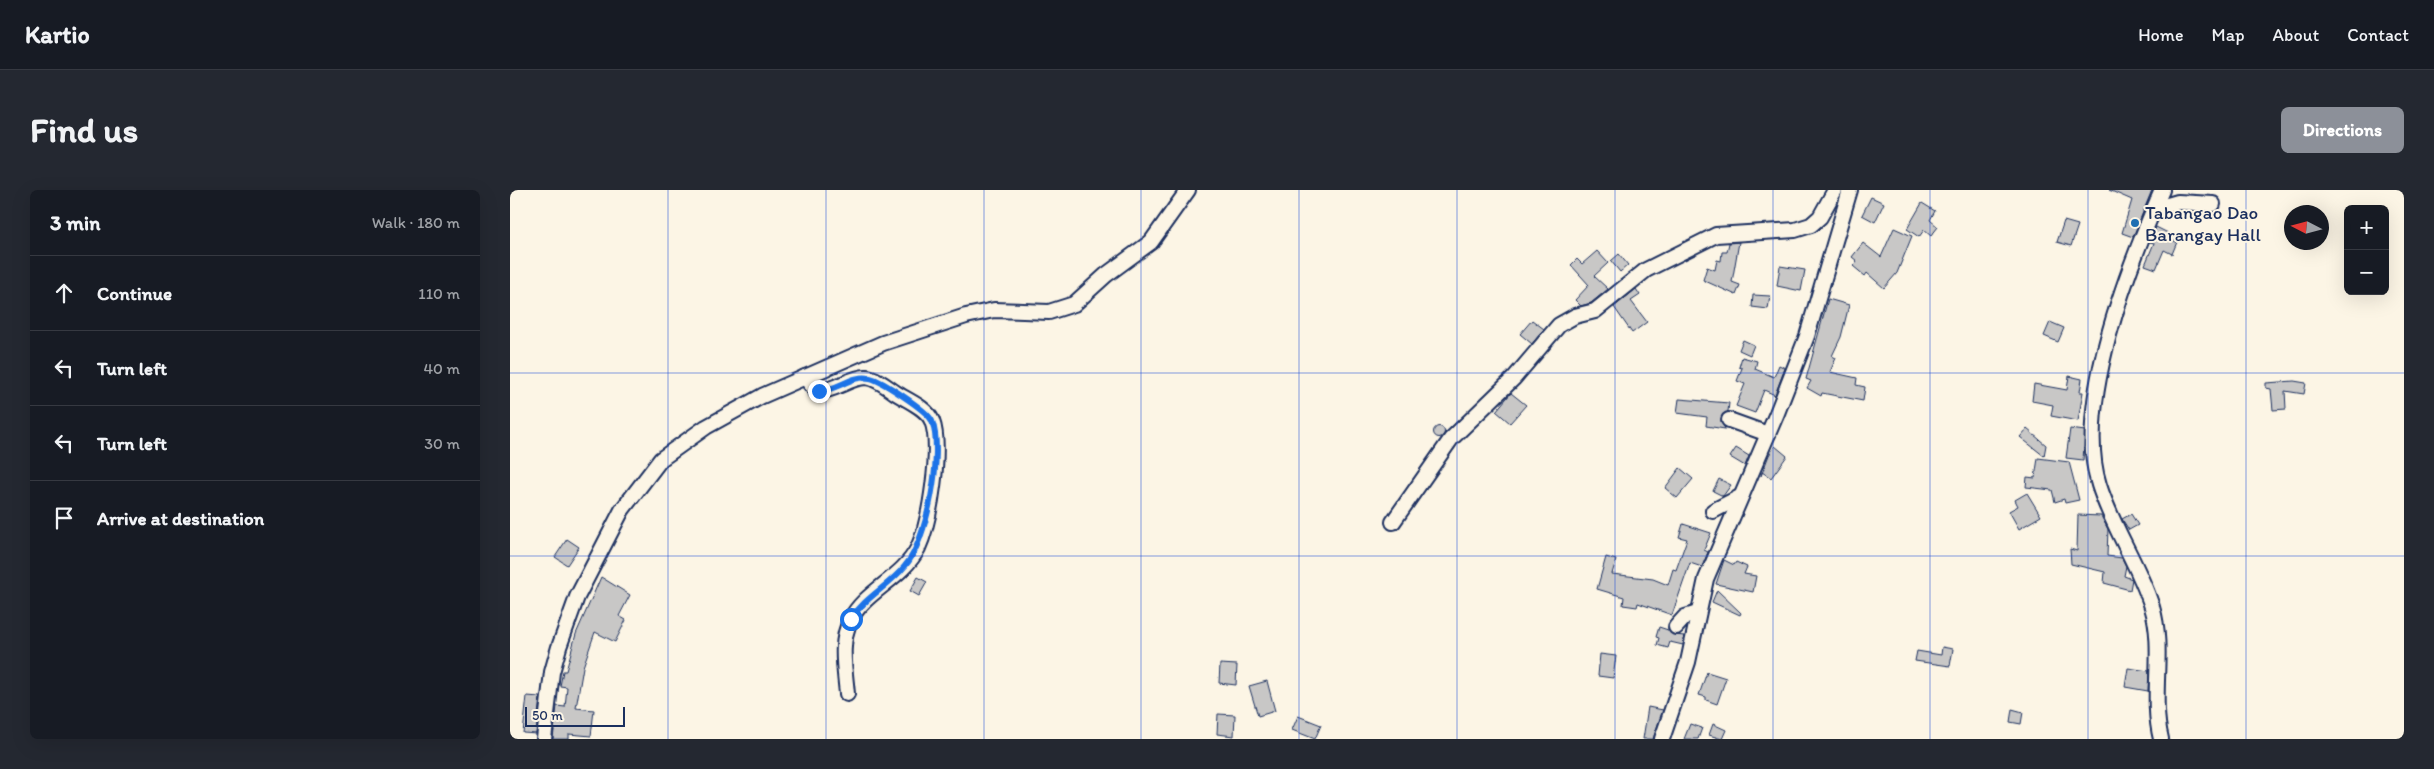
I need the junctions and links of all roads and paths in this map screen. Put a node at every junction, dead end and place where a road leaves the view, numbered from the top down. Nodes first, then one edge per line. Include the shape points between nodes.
1 (1188, 190) edge
2 (1835, 190) edge
3 (1850, 190) edge
4 (2162, 190) edge
5 (2213, 204) dead end
6 (2154, 208) junction
7 (805, 377) junction
8 (1730, 420) dead end
9 (1768, 434) junction
10 (1740, 497) junction
11 (1713, 511) dead end
12 (1393, 522) dead end
13 (1698, 614) junction
14 (1676, 627) dead end
15 (847, 694) dead end
16 (544, 739) edge
17 (1662, 739) edge
18 (2161, 739) edge

1 - 7 street via 1151,242 1106,275 1074,304 1049,312 994,310 966,316 883,343
2 - 12 street via 1820,218 1811,226 1716,235 1646,270 1595,311 1575,316 1560,325 1514,378 1451,439
3 - 9 street via 1807,336
4 - 6 street
5 - 6 street via 2178,202
6 - 18 street via 2101,362 2092,448 2099,485 2152,609 2158,658 2156,721
7 - 15 street via 819,391 862,378 876,380 922,410 931,419 934,431 934,480 918,548 905,567 851,619 844,642
7 - 16 street via 706,427 661,459 622,510 578,597 558,647 548,694
8 - 9 street
9 - 10 street
10 - 11 street
10 - 13 street via 1706,580
13 - 14 street via 1685,617
13 - 17 street via 1688,662

